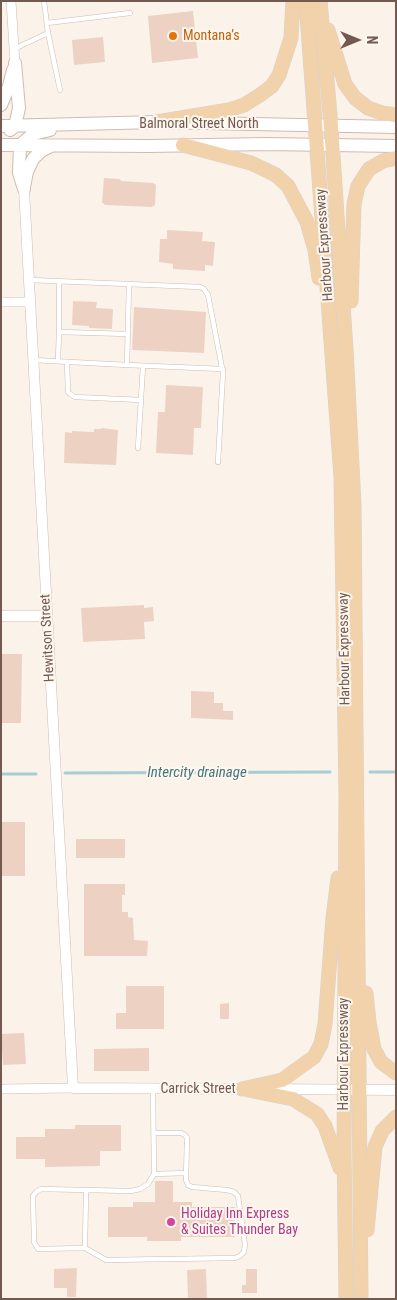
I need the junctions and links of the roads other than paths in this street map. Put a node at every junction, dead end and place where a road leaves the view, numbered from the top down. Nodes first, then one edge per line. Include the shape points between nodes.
1 (11, 1) edge
2 (44, 1) edge
3 (293, 1) edge
4 (306, 1) edge
5 (320, 2) edge
6 (130, 13) dead end
7 (47, 23) junction
8 (48, 33) junction
9 (14, 49) junction
10 (15, 63) junction
11 (60, 90) dead end
12 (1, 105) edge
13 (396, 115) edge
14 (157, 122) junction
15 (122, 124) junction
16 (1, 126) edge
17 (15, 126) junction
18 (315, 126) junction
19 (331, 126) junction
20 (396, 127) edge
21 (1, 135) edge
22 (1, 145) edge
23 (20, 145) junction
24 (183, 145) junction
25 (317, 145) junction
26 (332, 145) junction
27 (51, 146) junction
28 (396, 146) edge
29 (396, 158) edge
30 (24, 189) junction
31 (28, 280) junction
32 (59, 282) junction
33 (129, 285) junction
34 (1, 302) edge
35 (29, 302) junction
36 (59, 332) junction
37 (128, 334) junction
38 (33, 360) junction
39 (58, 361) junction
40 (67, 362) junction
41 (334, 364) junction
42 (127, 365) junction
43 (143, 366) junction
44 (222, 369) junction
45 (349, 394) junction
46 (141, 400) junction
47 (138, 448) dead end
48 (218, 462) dead end
49 (1, 616) edge
50 (47, 616) junction
51 (346, 810) junction
52 (358, 917) junction
53 (396, 1073) edge
54 (74, 1088) junction
55 (1, 1089) edge
56 (154, 1089) junction
57 (242, 1089) junction
58 (344, 1089) junction
59 (359, 1089) junction
60 (396, 1090) edge
61 (396, 1117) edge
62 (154, 1132) junction
63 (186, 1173) junction
64 (154, 1174) junction
65 (344, 1183) junction
66 (86, 1190) junction
67 (85, 1248) junction
68 (361, 1275) junction
69 (346, 1299) edge
70 (361, 1299) edge

1 - 9 street
2 - 7 lane
3 - 14 main road via 291,38 272,86 244,105 229,110
4 - 18 main road, Harbour Expressway
5 - 13 main road via 345,84 368,108
5 - 19 main road, Harbour Expressway
6 - 7 lane
7 - 8 lane
8 - 9 lane
8 - 11 lane
9 - 10 street
10 - 12 main road
10 - 17 main road via 19,108
14 - 15 main road, Balmoral Street North
14 - 18 main road, Balmoral Street North
15 - 17 main road, Balmoral Street North
15 - 23 main road via 43,131 33,134
16 - 17 main road, Balmoral Street North
17 - 21 main road
18 - 19 main road, Balmoral Street North
18 - 25 main road, Harbour Expressway
19 - 20 main road, Balmoral Street North
19 - 26 main road, Harbour Expressway
22 - 23 main road, Balmoral Street North
23 - 27 main road, Balmoral Street North
23 - 30 main road via 19,173
24 - 25 main road, Balmoral Street North
24 - 27 main road, Balmoral Street North
24 - 41 main road via 252,163 276,175 288,186 307,222 315,250
25 - 26 main road, Balmoral Street North
25 - 41 main road, Harbour Expressway
26 - 28 main road, Balmoral Street North
26 - 45 main road, Harbour Expressway
27 - 30 main road via 33,159
29 - 45 main road via 369,169 358,186 354,204
30 - 31 street, Hewitson Street
31 - 32 lane
31 - 35 street, Hewitson Street
32 - 33 lane
32 - 36 lane
33 - 37 lane
33 - 44 lane via 204,290 208,295
34 - 35 street
35 - 38 street, Hewitson Street
36 - 37 lane
36 - 39 lane
37 - 42 lane
38 - 39 lane
38 - 50 street, Hewitson Street
39 - 40 lane
40 - 42 lane
40 - 46 lane via 68,392 75,397
41 - 51 main road, Harbour Expressway via 341,477
42 - 43 lane
43 - 44 lane
43 - 46 lane
44 - 48 lane
45 - 52 main road, Harbour Expressway via 355,533
46 - 47 lane
49 - 50 street
50 - 54 street, Hewitson Street
51 - 57 main road via 321,1044 314,1058 282,1080
51 - 58 main road, Harbour Expressway
52 - 53 main road via 374,1049 381,1062
52 - 59 main road, Harbour Expressway
54 - 55 street, Carrick Street
54 - 56 street, Carrick Street
56 - 57 street, Carrick Street
56 - 62 lane
57 - 58 street, Carrick Street
57 - 65 main road via 293,1100 317,1114 325,1126
58 - 59 street, Carrick Street
58 - 65 main road, Harbour Expressway
59 - 60 street, Carrick Street
59 - 68 main road, Harbour Expressway
61 - 68 main road via 382,1131 375,1147
62 - 63 lane via 185,1135
62 - 64 lane
63 - 64 lane
63 - 67 lane via 188,1185 192,1187 227,1190 238,1196 245,1245 240,1256 106,1260
64 - 66 lane via 140,1189
65 - 69 main road, Harbour Expressway
66 - 67 lane
66 - 67 lane via 41,1189 33,1196 34,1242 38,1249
68 - 70 main road, Harbour Expressway

